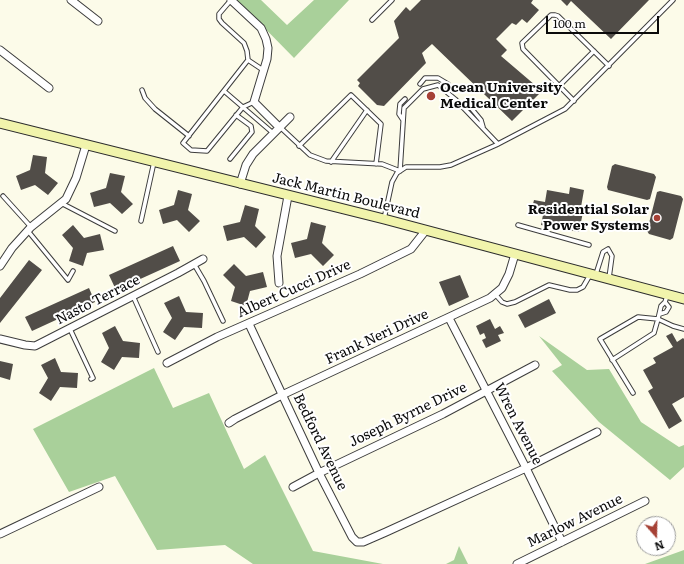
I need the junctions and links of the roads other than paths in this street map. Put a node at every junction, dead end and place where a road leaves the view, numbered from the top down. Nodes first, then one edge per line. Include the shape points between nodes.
1 (71, 0) edge
2 (231, 0) edge
3 (392, 0) edge
4 (673, 0) edge
5 (372, 20) dead end
6 (98, 21) dead end
7 (0, 50) edge
8 (594, 51) junction
9 (248, 60) junction
10 (609, 66) junction
11 (263, 70) junction
12 (420, 84) dead end
13 (448, 84) dead end
14 (559, 86) junction
15 (49, 88) dead end
16 (142, 90) dead end
17 (224, 91) junction
18 (405, 99) dead end
19 (574, 101) junction
20 (254, 102) junction
21 (466, 102) dead end
22 (243, 107) junction
23 (367, 110) junction
24 (236, 116) junction
25 (290, 117) dead end
26 (403, 120) junction
27 (0, 123) edge
28 (279, 127) junction
29 (483, 128) junction
30 (273, 133) junction
31 (189, 136) junction
32 (498, 144) junction
33 (86, 145) junction
34 (299, 146) junction
35 (230, 159) dead end
36 (154, 162) junction
37 (331, 162) junction
38 (376, 164) junction
39 (400, 171) junction
40 (240, 184) junction
41 (3, 196) dead end
42 (288, 196) junction
43 (61, 203) junction
44 (384, 219) junction
45 (141, 221) dead end
46 (518, 225) dead end
47 (29, 229) junction
48 (426, 230) junction
49 (115, 231) dead end
50 (589, 244) dead end
51 (515, 254) junction
52 (203, 259) dead end
53 (194, 264) junction
54 (0, 266) edge
55 (73, 272) dead end
56 (593, 275) junction
57 (609, 279) junction
58 (279, 283) dead end
59 (495, 294) junction
60 (133, 296) junction
61 (666, 299) junction
62 (684, 299) edge
63 (449, 318) junction
64 (658, 319) junction
65 (223, 321) dead end
66 (249, 324) junction
67 (70, 329) junction
68 (684, 329) edge
69 (0, 339) edge
70 (158, 352) dead end
71 (612, 360) junction
72 (167, 363) dead end
73 (535, 365) dead end
74 (91, 379) dead end
75 (486, 391) junction
76 (633, 393) dead end
77 (282, 395) junction
78 (229, 423) dead end
79 (597, 432) dead end
80 (526, 468) junction
81 (319, 473) junction
82 (99, 487) dead end
83 (293, 487) dead end
84 (645, 501) dead end
85 (0, 534) edge
86 (562, 542) junction
87 (516, 564) edge

1 - 6 street
2 - 9 lane via 219,14 219,19 244,43
2 - 11 street via 261,28 268,48
3 - 5 lane
4 - 10 lane
7 - 15 street
8 - 10 lane
8 - 14 lane
8 - 14 lane via 558,16 551,15 522,43
9 - 11 lane
9 - 17 lane
10 - 19 lane
11 - 20 street
12 - 13 lane via 426,78 438,78
14 - 19 lane
16 - 31 lane via 145,98 155,109
17 - 22 lane
17 - 31 lane
18 - 26 lane via 400,104 399,114
19 - 32 lane via 554,116
20 - 22 lane
20 - 28 street
21 - 29 lane via 481,120
22 - 24 lane
22 - 30 lane
23 - 34 lane via 351,95
23 - 37 lane
23 - 38 lane via 381,124
24 - 31 lane via 207,151 191,150 183,143
24 - 35 lane via 251,126 252,132
25 - 28 street
26 - 29 lane via 404,108 423,89 438,85
26 - 39 lane
27 - 33 street, Jack Martin Boulevard
28 - 30 street
28 - 34 lane
29 - 32 lane
30 - 40 street via 252,154
32 - 39 lane via 451,165 406,167
33 - 36 street, Jack Martin Boulevard
33 - 43 street via 76,178 66,199
34 - 37 lane via 310,155
36 - 40 street, Jack Martin Boulevard
36 - 45 lane
37 - 38 lane
38 - 39 lane
39 - 44 lane via 392,182
40 - 42 street, Jack Martin Boulevard
41 - 47 lane
42 - 44 street, Jack Martin Boulevard
42 - 58 street via 277,256
43 - 47 street
43 - 49 lane
44 - 48 street, Jack Martin Boulevard
46 - 50 lane
47 - 54 street
47 - 55 lane via 68,280
48 - 51 street, Jack Martin Boulevard
48 - 66 street, Albert Cucci Drive via 411,249
51 - 56 street, Jack Martin Boulevard
51 - 59 street, Frank Neri Drive via 502,288
52 - 53 street, Nasto Terrace
53 - 60 street, Nasto Terrace
53 - 65 lane
56 - 57 street, Jack Martin Boulevard
56 - 57 lane via 603,252 608,249 612,256
56 - 59 lane via 583,288 570,290 549,285 507,304
57 - 61 street, Jack Martin Boulevard
59 - 63 street, Frank Neri Drive
60 - 67 street, Nasto Terrace
60 - 70 lane
61 - 62 street, Jack Martin Boulevard
61 - 64 lane via 669,307
63 - 75 street, Wren Avenue
63 - 77 street, Frank Neri Drive
64 - 68 lane
64 - 71 lane via 654,333
64 - 71 lane via 638,317 600,339
66 - 72 street, Albert Cucci Drive via 217,337
66 - 77 street, Bedford Avenue
67 - 69 street, Nasto Terrace via 35,346
67 - 74 lane via 94,378
71 - 76 lane
73 - 75 street, Joseph Byrne Drive
75 - 80 street, Wren Avenue
75 - 81 street, Joseph Byrne Drive
77 - 78 street, Frank Neri Drive
77 - 81 street, Bedford Avenue
79 - 80 street
80 - 81 street, Bedford Avenue via 363,542 357,542 352,537
80 - 86 street, Wren Avenue
81 - 83 street, Joseph Byrne Drive
82 - 85 street
84 - 86 street, Marlow Avenue
86 - 87 street, Marlow Avenue

